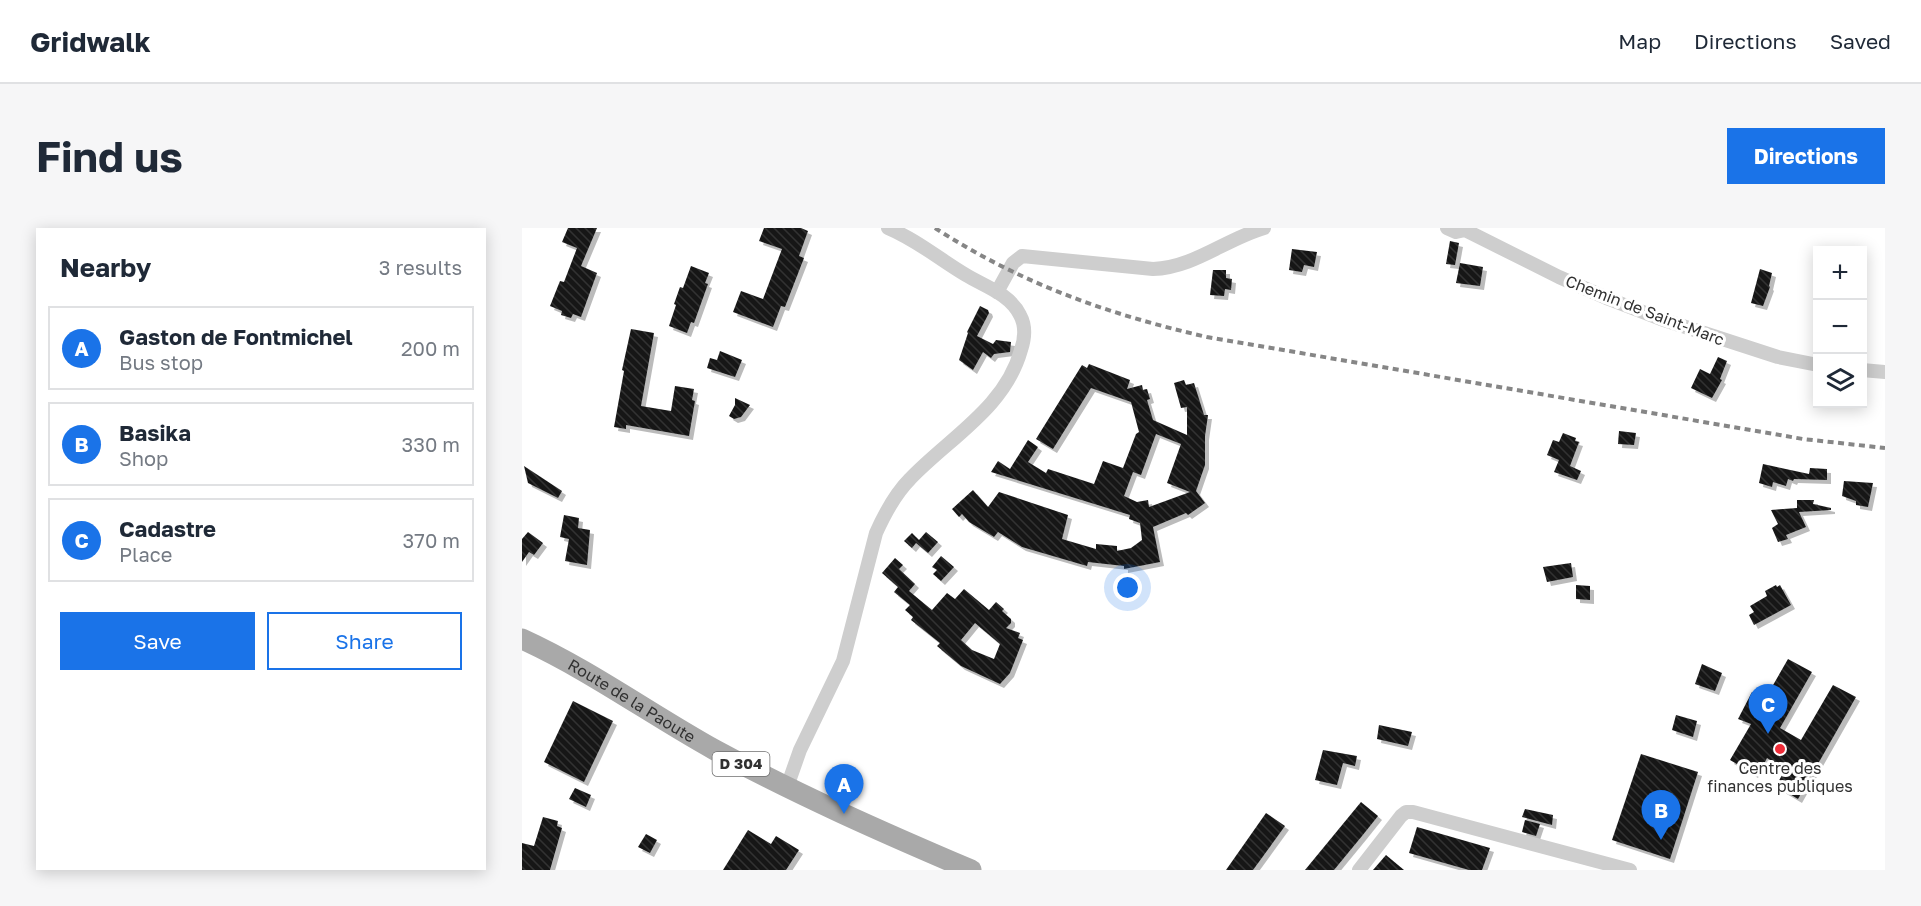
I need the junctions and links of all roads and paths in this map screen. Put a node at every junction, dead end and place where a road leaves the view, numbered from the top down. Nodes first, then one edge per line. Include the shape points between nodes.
1 (888, 228) edge
2 (1264, 228) edge
3 (1447, 228) edge
4 (997, 292) junction
5 (1813, 364) edge
6 (1867, 370) edge
7 (1885, 372) edge
8 (522, 639) edge
9 (787, 787) junction
10 (970, 870) edge
11 (1359, 870) edge
12 (1630, 870) edge

1 - 4 street
2 - 4 street via 1170,269 1022,256 1013,263
3 - 5 street, Chemin de Saint-Marc via 1456,232 1466,230 1559,277 1661,319 1778,357
4 - 9 street via 1019,313 1024,326 1018,361 1002,392 910,479 885,514 876,533 843,661 800,750
6 - 7 street
8 - 9 main road, Route de la Paoute / D 304
9 - 10 main road, Route de la Paoute / D 304
11 - 12 street via 1401,816 1413,812

